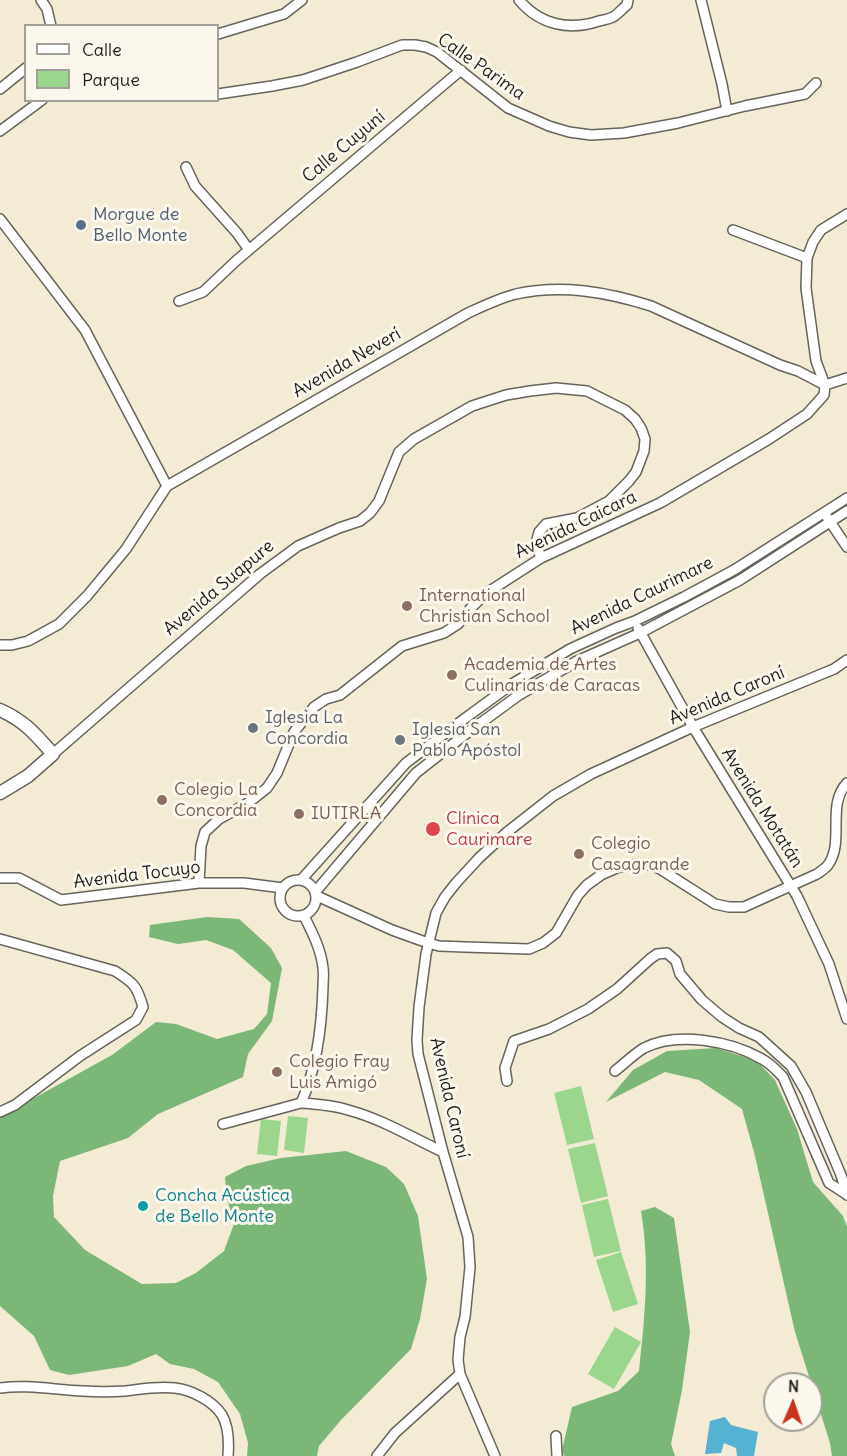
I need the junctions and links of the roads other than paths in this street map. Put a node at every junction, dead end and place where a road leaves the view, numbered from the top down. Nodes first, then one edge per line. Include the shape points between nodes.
1 (41, 0) edge
2 (302, 0) edge
3 (519, 0) edge
4 (628, 0) edge
5 (701, 0) edge
6 (50, 24) edge
7 (219, 34) edge
8 (24, 70) edge
9 (461, 70) junction
10 (816, 82) dead end
11 (0, 89) edge
12 (219, 94) edge
13 (39, 102) edge
14 (728, 111) junction
15 (0, 131) edge
16 (186, 167) dead end
17 (847, 214) edge
18 (0, 219) edge
19 (733, 230) dead end
20 (249, 250) junction
21 (807, 258) junction
22 (179, 300) dead end
23 (847, 378) edge
24 (825, 385) junction
25 (167, 486) junction
26 (847, 498) edge
27 (847, 511) edge
28 (824, 512) junction
29 (830, 522) junction
30 (847, 547) edge
31 (541, 558) junction
32 (635, 621) junction
33 (640, 633) junction
34 (0, 645) edge
35 (847, 660) edge
36 (0, 710) edge
37 (693, 727) junction
38 (53, 754) junction
39 (847, 783) edge
40 (0, 793) edge
41 (0, 878) edge
42 (302, 880) junction
43 (199, 883) junction
44 (791, 886) junction
45 (283, 888) junction
46 (316, 894) junction
47 (304, 916) junction
48 (0, 939) edge
49 (428, 943) junction
50 (847, 1019) edge
51 (615, 1071) dead end
52 (507, 1081) dead end
53 (301, 1103) junction
54 (0, 1112) edge
55 (223, 1124) dead end
56 (443, 1152) junction
57 (847, 1195) edge
58 (460, 1374) junction
59 (0, 1388) edge
60 (556, 1436) dead end
61 (228, 1456) edge
62 (377, 1456) edge
63 (495, 1456) edge
64 (557, 1456) edge

1 - 6 street
2 - 7 street via 284,14
3 - 4 street via 551,23 570,27 613,17
5 - 14 street
8 - 11 street
9 - 12 street, Calle Parima via 426,47 402,45 303,80
9 - 14 street, Calle Parima via 508,108 549,126 580,134 624,133
9 - 20 street, Calle Cuyuní
10 - 14 street, Calle Parima via 805,94
13 - 15 street
16 - 20 street via 195,186
17 - 21 street via 820,230
18 - 25 street via 85,330
19 - 21 street
20 - 22 street, Calle Cuyuní via 203,292
21 - 24 street via 806,288 816,361
23 - 24 street
24 - 25 street, Avenida Neverí via 651,306 588,291 531,292 468,313
24 - 31 street, Avenida Caicara via 824,395 807,414 769,439 660,503
25 - 34 street via 126,549 58,624 28,641
26 - 28 street, Avenida Caurimare
27 - 29 street, Avenida Caurimare
28 - 29 street
28 - 32 street, Avenida Caurimare via 734,570
29 - 30 street
29 - 33 street, Avenida Caurimare via 740,580
31 - 38 street, Avenida Suapure via 536,543 546,524 577,518 609,501 636,472 644,451 645,439 634,419 614,403 587,391 556,388 506,395 472,406 414,439 399,452 370,513 360,521 298,546 274,563
31 - 43 street, Avenida Caicara via 485,594 458,624 444,633 402,646 340,695 314,707 294,732 267,788 205,832
32 - 33 street, Avenida Motatán
32 - 42 street, Avenida Caurimare via 570,649 512,684 406,763
33 - 37 street, Avenida Motatán
33 - 46 street, Avenida Caurimare via 577,661 529,689 416,773
35 - 37 street, Avenida Caroní via 807,681
36 - 38 street via 16,717
37 - 44 street, Avenida Motatán
37 - 49 street, Avenida Caroní via 591,774 524,818 479,858 445,897
38 - 40 street, Avenida Suapure
39 - 44 street via 841,789 837,808 832,858 817,874
41 - 43 street, Avenida Tocuyo via 19,878 61,900
42 - 45 street
42 - 46 street via 312,884
43 - 45 street, Avenida Tocuyo
44 - 49 street via 744,908 729,907 715,904 660,869 638,864 619,867 587,885 556,933 543,944 529,949
44 - 50 street, Avenida Motatán via 829,964
45 - 47 street via 282,906 291,915
46 - 47 street via 314,908
46 - 49 street
47 - 53 street via 316,940 323,968 323,997 321,1028
48 - 54 street via 115,971 138,990 142,1007 136,1020
49 - 56 street, Avenida Caroní via 419,1007 418,1054
51 - 57 street via 644,1048 663,1041 725,1044 762,1059 783,1077 829,1183
52 - 57 street via 505,1068 514,1041 588,1009 657,954 667,953 702,1000 739,1028 759,1037 791,1066 806,1092
53 - 55 street
53 - 56 street via 345,1109 372,1118
56 - 58 street, Avenida Caroní via 468,1237 470,1267 460,1337
58 - 62 street via 395,1433
58 - 63 street
59 - 61 street via 178,1388 203,1398 222,1416
60 - 64 street

